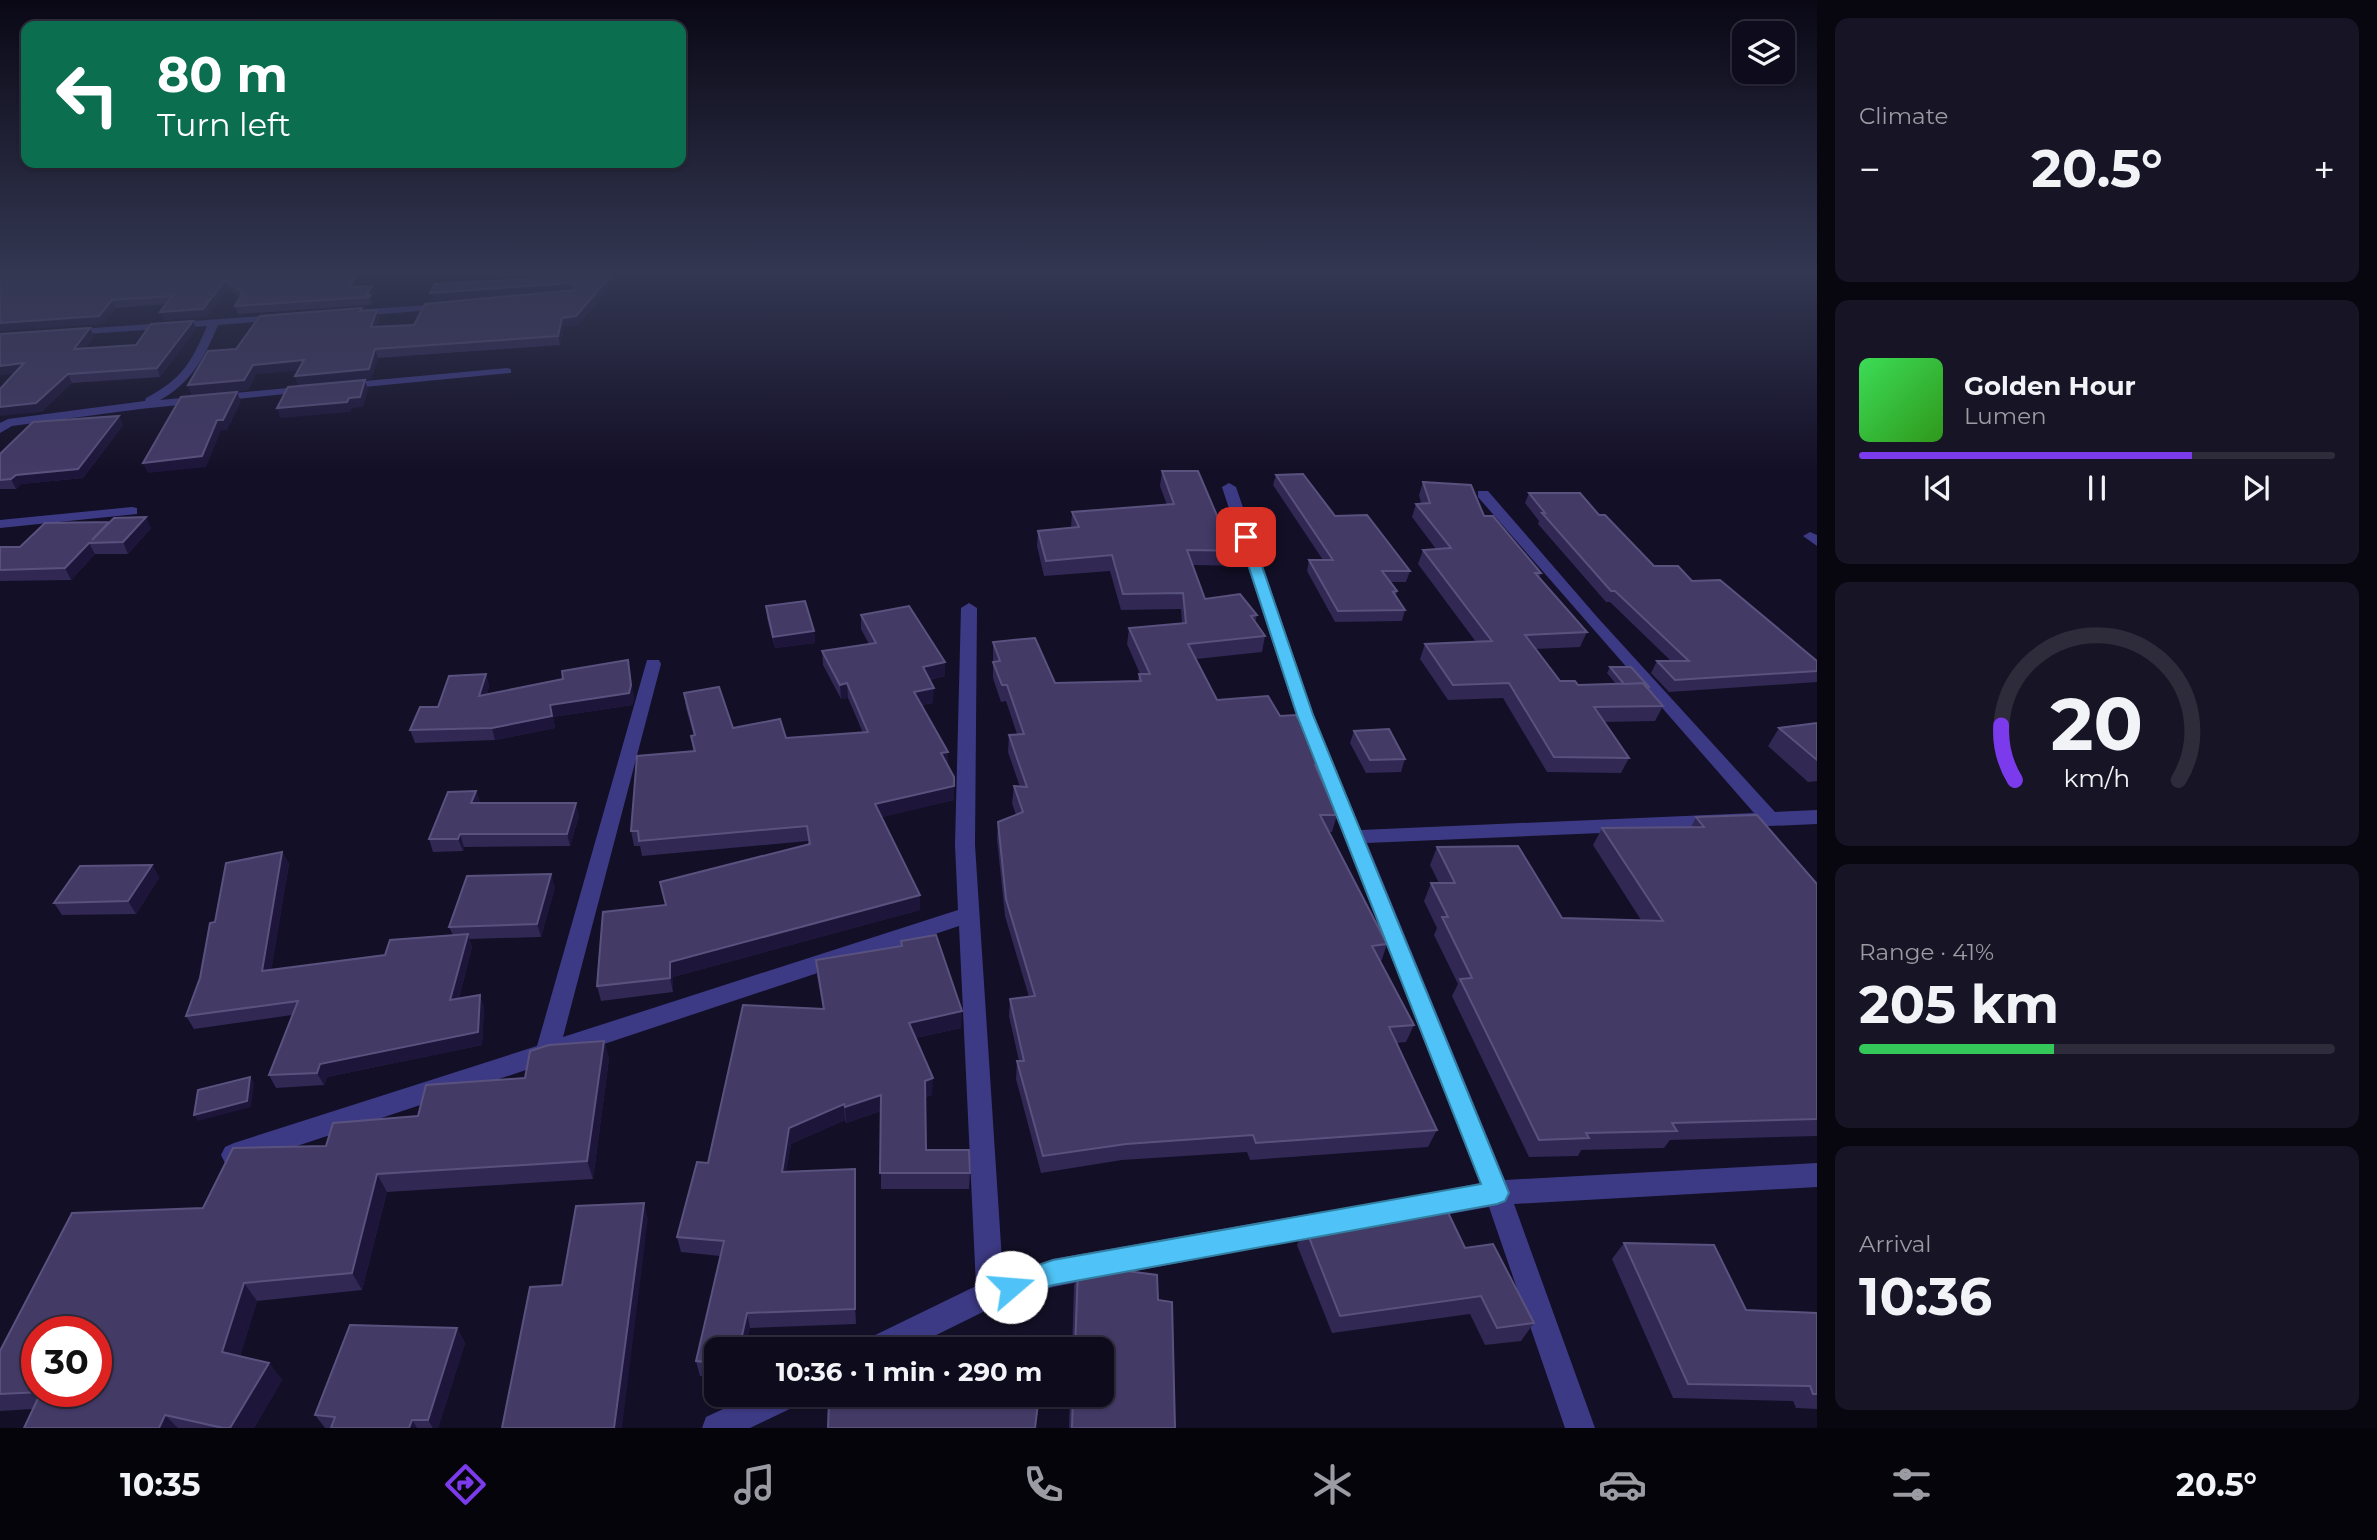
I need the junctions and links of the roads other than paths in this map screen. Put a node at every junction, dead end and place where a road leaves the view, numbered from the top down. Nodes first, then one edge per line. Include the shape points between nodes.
1 (207, 338) edge
2 (507, 371) dead end
3 (175, 387) junction
4 (333, 387) edge
5 (319, 388) edge
6 (180, 401) junction
7 (140, 405) junction
8 (3, 425) edge
9 (1229, 486) dead end
10 (1483, 494) dead end
11 (132, 511) dead end
12 (0, 524) edge
13 (969, 608) dead end
14 (653, 664) dead end
15 (1817, 817) edge
16 (1770, 819) junction
17 (1354, 837) junction
18 (968, 915) junction
19 (547, 1053) junction
20 (231, 1156) edge
21 (1817, 1175) edge
22 (1497, 1193) junction
23 (1402, 1210) edge
24 (1349, 1219) edge
25 (990, 1294) junction
26 (902, 1337) edge
27 (760, 1407) edge
28 (717, 1428) edge
29 (1580, 1428) edge

1 - 3 street
2 - 4 street
3 - 6 street
3 - 7 street
5 - 6 street
6 - 7 street
7 - 8 street
9 - 17 street via 1305,715
10 - 16 street
11 - 12 street
13 - 18 street
14 - 19 street
15 - 16 street
16 - 17 street
17 - 22 street
18 - 19 street
18 - 25 street
19 - 20 street
21 - 22 street
22 - 23 street
22 - 29 street
24 - 25 street via 1053,1273
25 - 26 street
27 - 28 street

